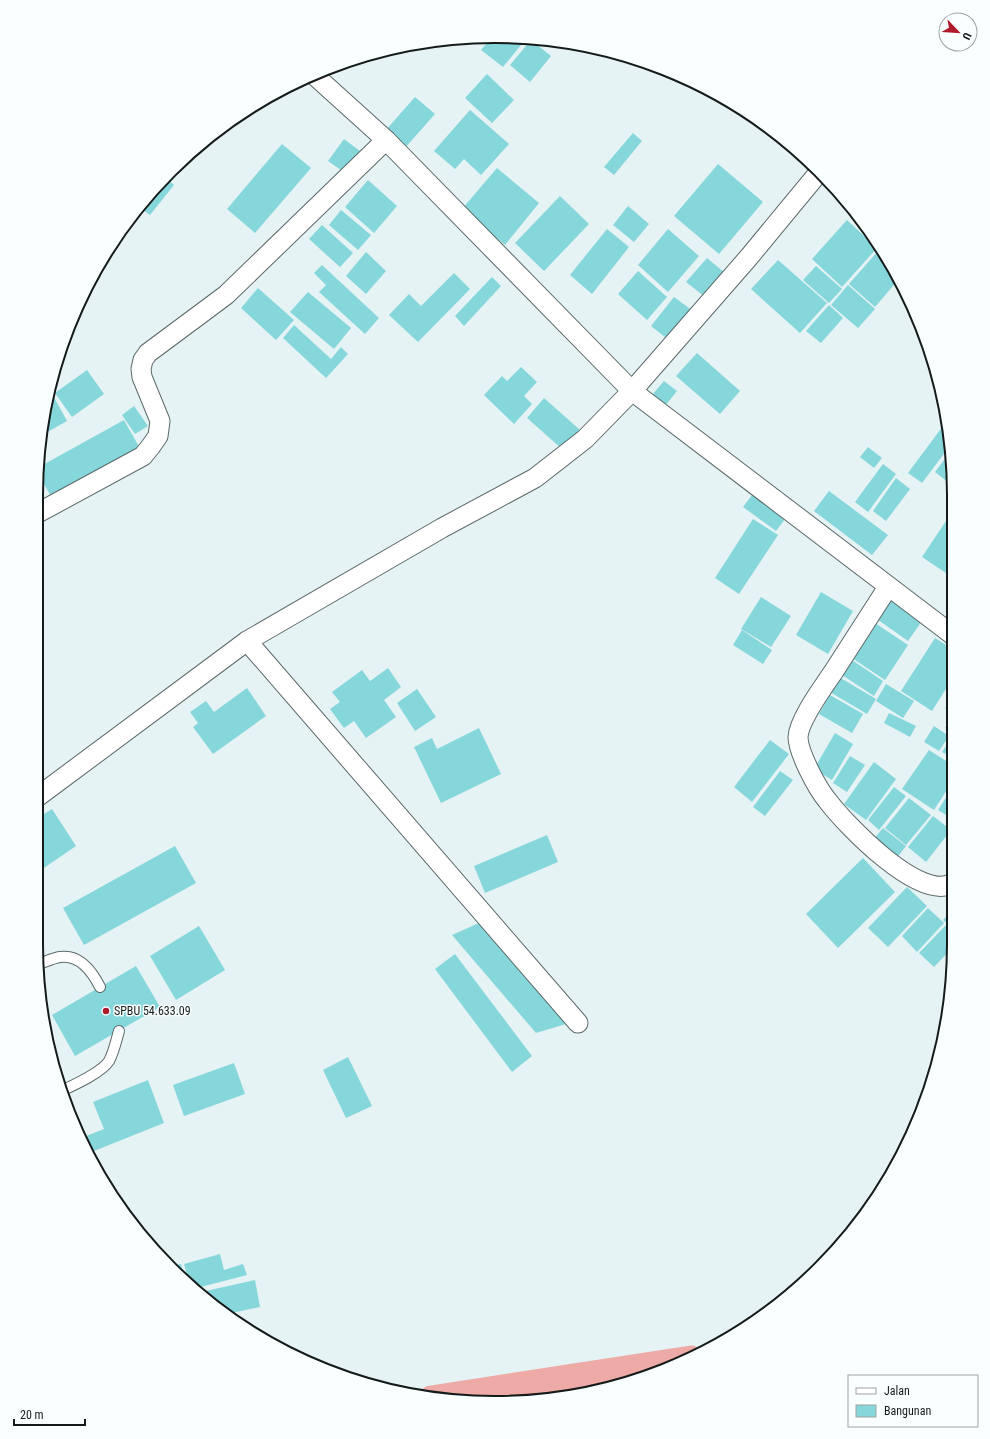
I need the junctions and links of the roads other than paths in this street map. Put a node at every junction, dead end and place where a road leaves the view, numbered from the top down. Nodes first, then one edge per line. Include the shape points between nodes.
1 (318, 79) edge
2 (386, 140) junction
3 (816, 176) edge
4 (632, 391) junction
5 (43, 510) edge
6 (888, 586) junction
7 (947, 631) edge
8 (247, 642) junction
9 (43, 793) edge
10 (947, 886) edge
11 (44, 962) edge
12 (100, 987) dead end
13 (578, 1023) dead end
14 (119, 1030) dead end
15 (67, 1088) edge

1 - 2 street
2 - 4 street
2 - 5 street via 226,295 145,357 141,370 142,377 160,421 158,436 143,456
3 - 4 street
4 - 6 street
4 - 8 street via 585,439 535,478 442,528
6 - 7 street
6 - 10 street via 810,707 798,736 809,767 826,799 864,841 908,875 928,884
8 - 9 street
8 - 13 street
11 - 12 lane via 60,957 74,959 88,966
14 - 15 lane via 108,1062

